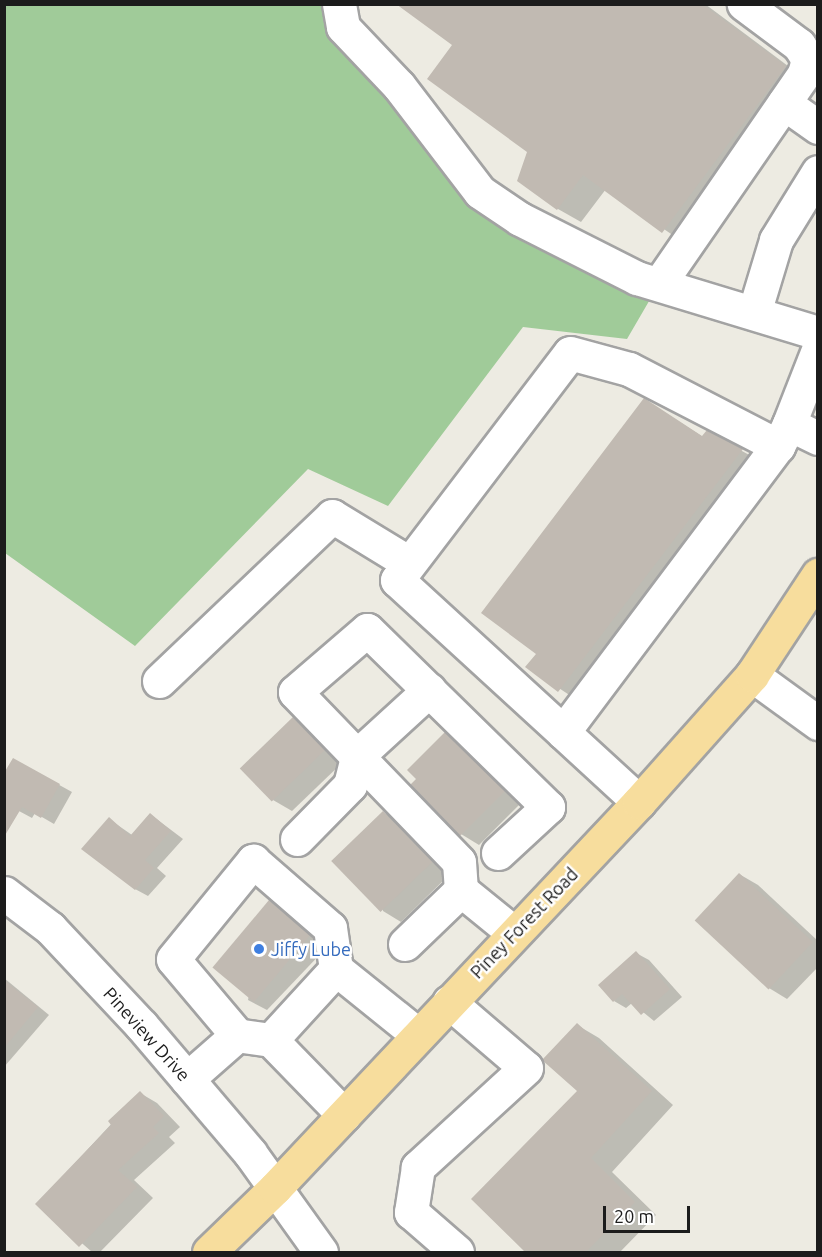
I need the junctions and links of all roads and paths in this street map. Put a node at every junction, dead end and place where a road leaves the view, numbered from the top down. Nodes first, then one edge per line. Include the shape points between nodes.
1 (339, 4) edge
2 (744, 4) edge
3 (784, 104) junction
4 (818, 127) edge
5 (818, 172) edge
6 (659, 284) junction
7 (753, 313) junction
8 (818, 333) edge
9 (818, 350) edge
10 (795, 436) edge
11 (410, 563) junction
12 (818, 575) edge
13 (752, 675) junction
14 (159, 681) dead end
15 (429, 690) junction
16 (818, 723) edge
17 (564, 732) junction
18 (357, 756) junction
19 (639, 801) junction
20 (297, 839) dead end
21 (498, 853) dead end
22 (461, 890) junction
23 (4, 893) edge
24 (514, 933) junction
25 (405, 944) dead end
26 (336, 969) junction
27 (449, 1002) junction
28 (237, 1035) junction
29 (418, 1035) junction
30 (271, 1040) junction
31 (186, 1078) junction
32 (344, 1114) junction
33 (275, 1188) junction
34 (209, 1252) edge
35 (321, 1252) edge
36 (457, 1252) edge

1 - 6 street via 343,27 399,86 480,192 531,225 637,278
2 - 3 street via 799,45 808,59 804,74
3 - 4 street
3 - 6 street
5 - 7 street via 776,240
6 - 7 street
7 - 8 street
9 - 10 street
10 - 11 street via 629,369 570,353
10 - 17 street
11 - 14 street via 332,516
11 - 17 street via 397,580
12 - 13 main road, Piney Forest Road
13 - 16 street
13 - 19 main road, Piney Forest Road
15 - 18 street
15 - 18 street via 367,630 295,692
15 - 21 street via 548,807
17 - 19 street
18 - 20 street via 350,785
18 - 22 street via 459,862
19 - 24 main road, Piney Forest Road
22 - 24 street
22 - 25 street
23 - 31 street, Pineview Drive via 50,928
24 - 27 main road, Piney Forest Road
26 - 28 street via 330,928 253,861 173,959
26 - 29 street
26 - 30 street
27 - 29 main road, Piney Forest Road
27 - 36 street via 526,1068 418,1167 411,1212
28 - 30 street
28 - 31 street
29 - 32 main road, Piney Forest Road
30 - 32 street
31 - 33 street, Pineview Drive
32 - 33 main road, Piney Forest Road
33 - 34 main road, Piney Forest Road
33 - 35 street, Pineview Drive

